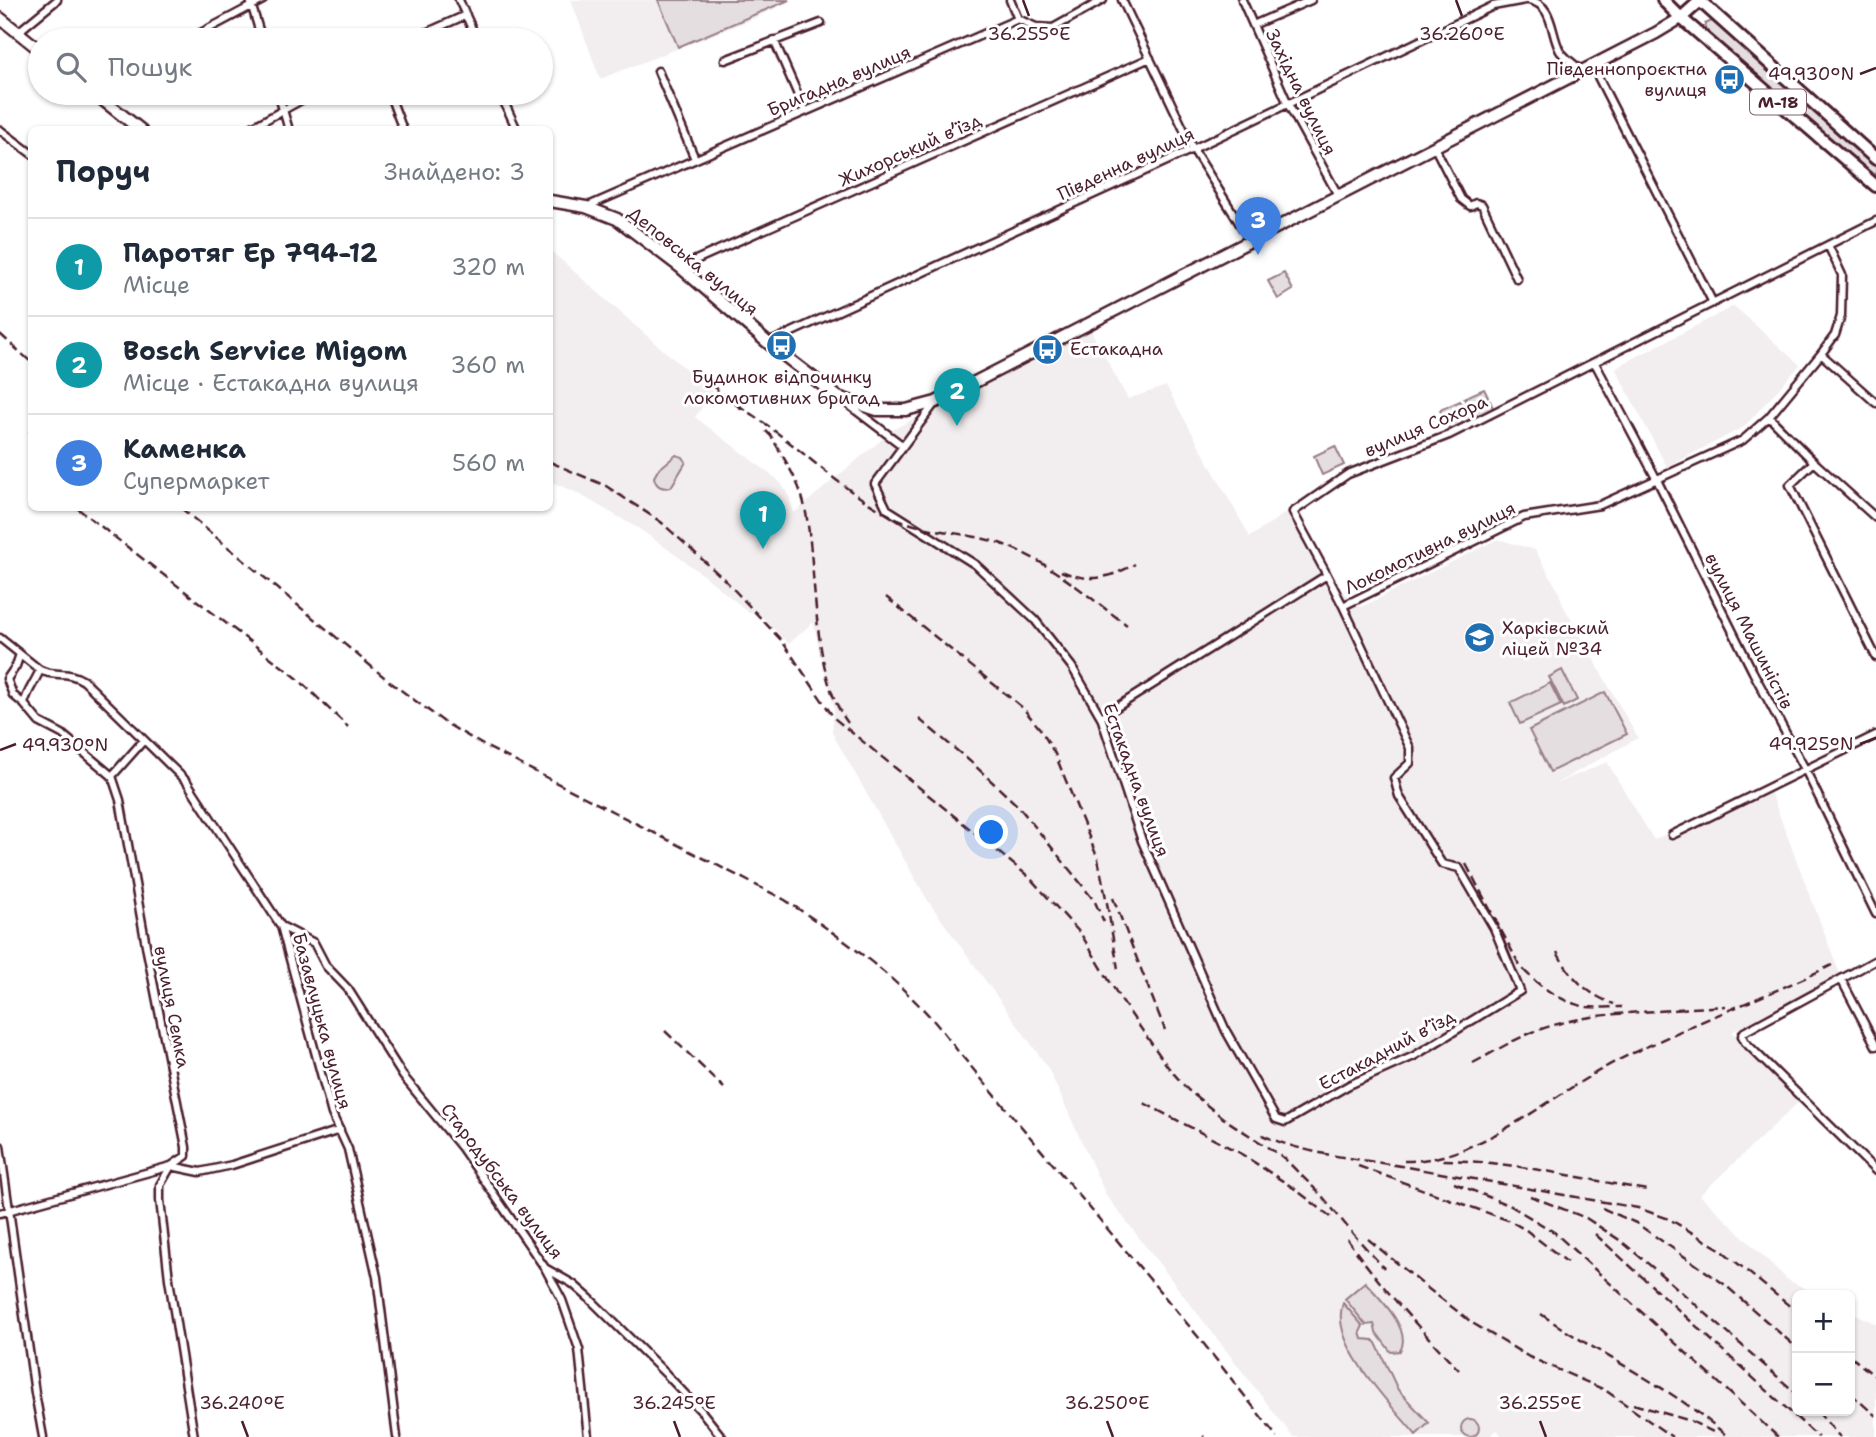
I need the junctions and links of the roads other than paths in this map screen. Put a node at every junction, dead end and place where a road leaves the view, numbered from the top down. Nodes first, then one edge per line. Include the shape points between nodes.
1 (57, 0) edge
2 (262, 0) edge
3 (459, 0) edge
4 (1010, 0) edge
5 (1102, 0) edge
6 (1122, 0) edge
7 (1242, 0) edge
8 (1311, 0) edge
9 (1527, 0) edge
10 (1663, 0) edge
11 (1699, 0) edge
12 (251, 3) edge
13 (466, 15) junction
14 (0, 18) edge
15 (1681, 18) junction
16 (1018, 19) junction
17 (821, 23) dead end
18 (1253, 25) junction
19 (208, 28) edge
20 (258, 28) edge
21 (437, 28) edge
22 (472, 28) edge
23 (18, 32) junction
24 (28, 40) edge
25 (774, 40) junction
26 (1150, 58) junction
27 (725, 60) dead end
28 (1592, 65) junction
29 (658, 71) dead end
30 (1582, 71) junction
31 (1288, 104) junction
32 (109, 105) edge
33 (281, 105) edge
34 (293, 105) edge
35 (394, 105) edge
36 (506, 105) edge
37 (283, 111) junction
38 (805, 111) junction
39 (136, 126) edge
40 (255, 126) edge
41 (288, 126) edge
42 (401, 126) edge
43 (515, 126) edge
44 (0, 130) edge
45 (1434, 146) junction
46 (1193, 149) junction
47 (28, 151) edge
48 (695, 159) junction
49 (1876, 159) edge
50 (1876, 186) edge
51 (1338, 195) junction
52 (553, 202) edge
53 (586, 207) junction
54 (1876, 220) edge
55 (1250, 240) junction
56 (1828, 245) junction
57 (680, 267) junction
58 (1517, 279) dead end
59 (1713, 303) junction
60 (768, 343) junction
61 (1821, 354) junction
62 (1595, 363) junction
63 (838, 397) junction
64 (936, 402) junction
65 (1876, 403) edge
66 (1769, 417) junction
67 (903, 446) junction
68 (1814, 462) junction
69 (1657, 480) junction
70 (1876, 518) edge
71 (1327, 575) junction
72 (1343, 606) junction
73 (0, 638) edge
74 (20, 654) junction
75 (1876, 657) edge
76 (40, 670) junction
77 (24, 704) junction
78 (1101, 717) junction
79 (1876, 735) edge
80 (144, 740) junction
81 (1806, 771) junction
82 (113, 776) junction
83 (1672, 835) dead end
84 (1876, 914) edge
85 (281, 926) junction
86 (1876, 960) edge
87 (1842, 979) junction
88 (1876, 1046) edge
89 (1285, 1122) joint
90 (340, 1130) junction
91 (0, 1146) edge
92 (172, 1166) junction
93 (1876, 1171) edge
94 (10, 1210) junction
95 (0, 1213) edge
96 (545, 1268) junction
97 (43, 1437) edge
98 (194, 1437) edge
99 (397, 1437) edge
100 (588, 1437) edge
101 (722, 1437) edge

1 - 23 street
2 - 12 street
3 - 13 street
4 - 16 street
5 - 16 street via 1053,27 1036,27
6 - 26 street
7 - 18 street, Західна вулиця
8 - 18 street
9 - 30 street via 1544,6 1561,52
9 - 31 street, Південна вулиця via 1493,6
10 - 15 main road, М-18
11 - 15 main road
11 - 49 main road, М-18
12 - 19 street
12 - 20 street
13 - 21 street
13 - 22 street
14 - 23 main road
15 - 28 main road
15 - 50 main road, М-18
16 - 38 street, Бригадна вулиця
17 - 25 street
18 - 31 street, Західна вулиця
23 - 24 main road
25 - 27 street
25 - 38 street
26 - 46 street
26 - 57 street, Жихорський в’їзд
28 - 30 main road
28 - 59 street
29 - 48 street
30 - 45 main road
31 - 46 street, Південна вулиця
31 - 51 street, Західна вулиця
32 - 39 main road
33 - 37 street
34 - 37 street
35 - 42 street
36 - 43 street
37 - 40 street
37 - 41 street
38 - 48 street, Бригадна вулиця
44 - 47 street
45 - 51 main road
45 - 58 street via 1461,199 1470,206 1482,205
46 - 55 street
46 - 60 street, Південна вулиця
48 - 53 street, Бригадна вулиця
51 - 55 main road
52 - 53 main road, Деповська вулиця
53 - 57 main road, Деповська вулиця via 617,219
54 - 56 street, вулиця Сохора
55 - 64 main road
56 - 59 street, вулиця Сохора
56 - 61 street, Локомотивна вулиця via 1842,275 1841,316 1835,335
57 - 60 main road, Деповська вулиця
59 - 62 street, вулиця Сохора
60 - 63 main road, Деповська вулиця
61 - 65 street
61 - 66 street, Локомотивна вулиця
62 - 69 street, вулиця Машиністів
62 - 71 street, вулиця Сохора via 1449,435 1348,474 1293,512
63 - 64 main road via 877,410 906,410
63 - 67 street
64 - 67 street, Естакадна вулиця
66 - 68 street
66 - 69 street, Локомотивна вулиця via 1743,440
67 - 78 street, Естакадна вулиця via 875,484 887,509 976,565 1035,620 1072,667
68 - 70 street
68 - 75 street via 1790,485
69 - 72 street, Локомотивна вулиця via 1600,505 1524,517
69 - 81 street, вулиця Машиністів
71 - 72 street, Естакадний в’їзд
71 - 78 street
72 - 89 street, Естакадний в’їзд via 1410,748 1410,763 1394,778 1399,796 1442,864 1459,869 1494,928 1520,991 1414,1056 1349,1084
73 - 74 street
74 - 76 street
74 - 77 street via 8,679 13,695
76 - 77 street
76 - 80 street, Базавлуцька вулиця via 73,674 85,681
77 - 82 street via 39,722 62,734
78 - 89 street, Естакадна вулиця via 1142,841 1226,1031 1276,1119
79 - 81 street
80 - 82 street
80 - 85 street, Базавлуцька вулиця via 187,782
81 - 83 street
81 - 84 street, вулиця Машиністів
82 - 92 street, вулиця Семка via 186,1147 186,1156
85 - 90 street, Базавлуцька вулиця
85 - 96 street, Стародубська вулиця via 314,943 403,1076 462,1148
86 - 87 street
87 - 88 street
87 - 93 street via 1742,1036
90 - 92 street via 200,1172
90 - 99 street, Базавлуцька вулиця via 377,1277
91 - 94 street
92 - 94 street
92 - 98 street, вулиця Семка via 160,1185 160,1199
94 - 95 street
94 - 97 street
96 - 100 street via 579,1349
96 - 101 street, Стародубська вулиця via 589,1298

